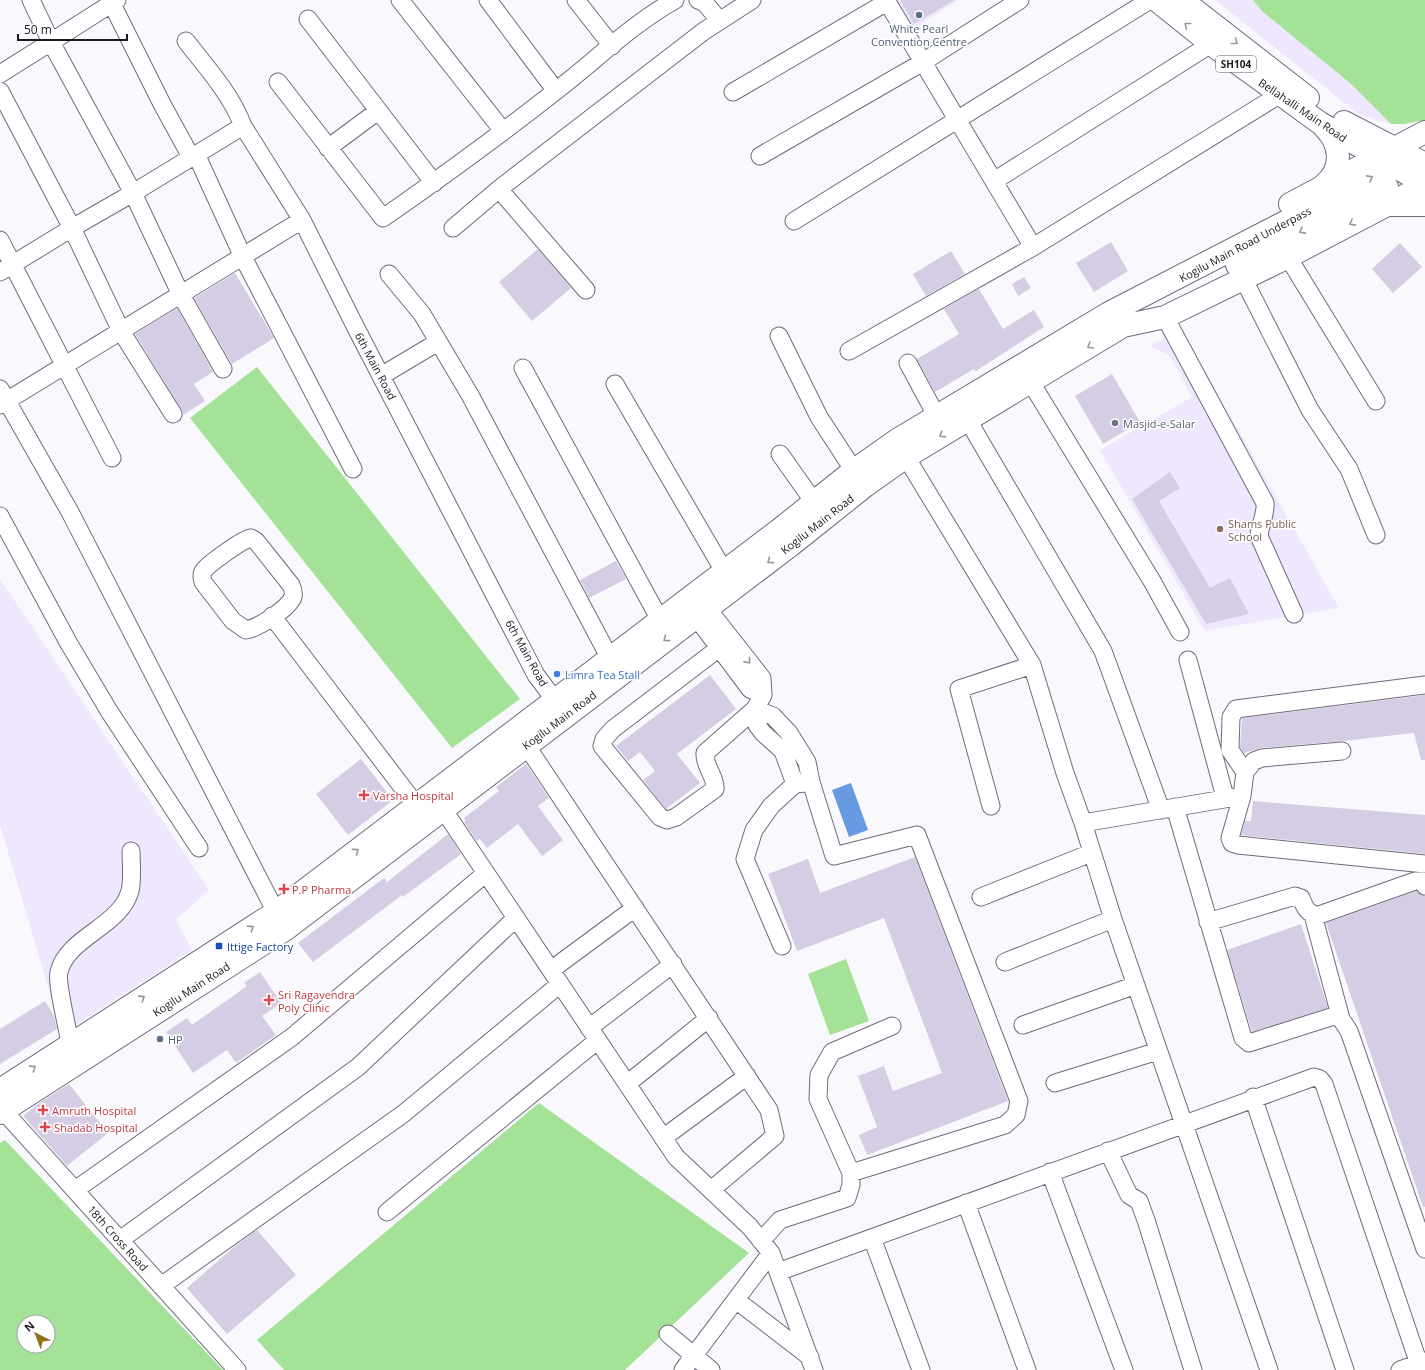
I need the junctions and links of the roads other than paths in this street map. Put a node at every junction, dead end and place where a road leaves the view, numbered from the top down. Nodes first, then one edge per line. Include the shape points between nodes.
1 (31, 0) edge
2 (400, 0) edge
3 (488, 0) edge
4 (576, 0) edge
5 (675, 0) edge
6 (698, 0) edge
7 (752, 0) edge
8 (1020, 0) edge
9 (1150, 0) edge
10 (1156, 0) edge
11 (1182, 0) edge
12 (113, 1) edge
13 (887, 1) edge
14 (308, 19) dead end
15 (719, 20) junction
16 (186, 41) dead end
17 (51, 42) junction
18 (1211, 44) junction
19 (612, 46) junction
20 (923, 62) junction
21 (0, 74) edge
22 (278, 82) dead end
23 (0, 91) edge
24 (556, 91) junction
25 (733, 92) dead end
26 (1279, 95) junction
27 (378, 111) junction
28 (958, 120) junction
29 (1320, 123) junction
30 (1346, 123) junction
31 (243, 126) junction
32 (1425, 130) edge
33 (503, 132) junction
34 (328, 148) junction
35 (193, 155) junction
36 (760, 156) dead end
37 (1425, 164) edge
38 (1385, 174) junction
39 (994, 180) junction
40 (434, 183) junction
41 (1425, 184) edge
42 (1317, 188) junction
43 (499, 189) junction
44 (133, 193) junction
45 (1425, 205) edge
46 (302, 220) junction
47 (794, 221) dead end
48 (72, 228) junction
49 (453, 228) dead end
50 (0, 240) edge
51 (1033, 247) junction
52 (242, 257) junction
53 (1288, 257) junction
54 (6, 268) edge
55 (389, 274) dead end
56 (1243, 278) junction
57 (586, 290) dead end
58 (181, 294) junction
59 (1165, 317) junction
60 (1116, 320) junction
61 (121, 331) junction
62 (778, 336) dead end
63 (438, 342) junction
64 (849, 351) dead end
65 (908, 363) dead end
66 (65, 365) junction
67 (523, 368) dead end
68 (222, 369) dead end
69 (381, 376) junction
70 (1030, 381) junction
71 (615, 384) dead end
72 (2, 398) edge
73 (1376, 402) dead end
74 (964, 412) junction
75 (173, 414) dead end
76 (937, 417) junction
77 (780, 454) dead end
78 (906, 457) junction
79 (112, 458) dead end
80 (353, 469) dead end
81 (859, 479) junction
82 (814, 502) junction
83 (0, 516) edge
84 (1376, 535) dead end
85 (724, 571) junction
86 (701, 613) junction
87 (1294, 614) dead end
88 (272, 616) junction
89 (660, 620) junction
90 (1180, 632) dead end
91 (725, 644) junction
92 (1188, 660) dead end
93 (1032, 665) junction
94 (614, 666) junction
95 (1425, 685) edge
96 (554, 699) junction
97 (759, 702) junction
98 (526, 745) junction
99 (1342, 751) dead end
100 (1245, 772) junction
101 (803, 783) junction
102 (1242, 796) junction
103 (1225, 798) junction
104 (430, 802) junction
105 (991, 806) dead end
106 (1168, 809) junction
107 (1083, 823) junction
108 (199, 848) dead end
109 (131, 851) dead end
110 (1091, 853) junction
111 (1425, 864) edge
112 (486, 874) junction
113 (1425, 886) edge
114 (981, 897) dead end
115 (635, 908) junction
116 (1313, 915) junction
117 (516, 918) junction
118 (1113, 919) junction
119 (281, 920) junction
120 (1208, 922) junction
121 (782, 946) dead end
122 (1005, 962) dead end
123 (673, 964) junction
124 (551, 970) junction
125 (560, 984) junction
126 (1136, 986) junction
127 (708, 1018) junction
128 (1341, 1019) junction
129 (1023, 1025) dead end
130 (892, 1026) dead end
131 (594, 1034) junction
132 (70, 1044) junction
133 (1158, 1051) junction
134 (747, 1076) junction
135 (1055, 1083) dead end
136 (627, 1084) junction
137 (1254, 1097) junction
138 (1, 1105) edge
139 (1183, 1123) junction
140 (663, 1138) junction
141 (1108, 1151) junction
142 (1050, 1172) junction
143 (851, 1173) junction
144 (75, 1190) junction
145 (711, 1190) junction
146 (966, 1203) junction
147 (387, 1212) dead end
148 (872, 1238) junction
149 (120, 1240) junction
150 (766, 1247) junction
151 (1425, 1249) edge
152 (778, 1272) junction
153 (161, 1286) junction
154 (736, 1300) junction
155 (668, 1334) dead end
156 (694, 1356) junction
157 (812, 1364) edge
158 (1421, 1365) edge
159 (237, 1370) edge
160 (683, 1370) edge
161 (711, 1370) edge
162 (921, 1370) edge
163 (1027, 1370) edge
164 (1124, 1370) edge
165 (1193, 1370) edge
166 (1268, 1370) edge
167 (1345, 1370) edge
168 (1400, 1370) edge

1 - 17 street
2 - 33 street
3 - 24 street
4 - 19 street
5 - 19 street via 651,13
6 - 15 street via 705,3
7 - 15 street
8 - 20 street
9 - 28 street
18 -> 10 main road, Bellahalli Main Road / SH104
11 -> 30 main road, Bellahalli Main Road / SH104 via 1329,114
12 - 17 street
12 - 35 street via 162,104
13 - 20 street
13 - 25 street
14 - 27 street
15 - 43 street
16 - 31 street, 6th Main Road via 230,98
17 - 21 street
17 - 44 street
18 - 26 main road, Bellahalli Main Road / SH104
18 - 39 street
19 - 24 street
20 - 28 street
20 - 36 street
22 - 34 street
23 - 48 street
24 - 33 street
26 - 29 main road, Bellahalli Main Road / SH104
26 - 51 street
27 - 34 street
27 - 40 street
28 - 39 street
28 - 47 street
29 - 38 main road, Bellahalli Main Road / SH104
29 - 42 main road via 1335,141 1338,156 1335,172
30 - 32 main road via 1388,132
30 - 38 main road, Bellahalli Main Road / SH104
31 - 35 street
31 - 46 street, 6th Main Road
32 - 38 main road
33 - 40 street
34 - 40 street via 383,218
35 - 44 street
35 - 52 street
37 - 38 main road, Bellahalli Main Road / SH104
38 - 41 main road
38 - 41 main road, SH104 via 1403,172
38 - 42 main road
38 - 45 main road
38 -> 53 main road, Kogilu Main Road
38 - 60 main road, Kogilu Main Road Underpass
39 - 51 street
42 - 60 main road via 1152,278
43 - 49 street
43 - 57 street
44 - 48 street
44 - 58 street
46 - 52 street
46 - 69 street, 6th Main Road
48 - 54 street
48 - 61 street
50 - 54 street
51 - 64 street
52 - 58 street
52 - 80 street
53 - 56 main road, Kogilu Main Road
53 - 73 street
54 - 66 street
55 - 63 street via 422,314
56 - 59 main road, Kogilu Main Road
56 - 84 street via 1310,410 1349,469
58 - 61 street
58 - 68 street
59 - 60 main road, Kogilu Main Road
59 - 87 street via 1265,503 1259,536
60 -> 70 main road, Kogilu Main Road
60 - 74 main road, Kogilu Main Road
61 - 66 street
61 - 75 street
62 - 81 street via 819,417
63 - 69 street
63 - 94 street via 470,395
65 - 76 street
66 - 72 street
66 - 79 street
67 - 89 street
69 - 96 street, 6th Main Road via 536,675
70 - 74 main road, Kogilu Main Road
70 - 90 street via 1152,581
71 - 85 street
72 - 119 street via 70,512
74 - 76 main road, Kogilu Main Road
74 -> 78 main road, Kogilu Main Road
74 - 106 street via 1103,651
76 - 81 main road, Kogilu Main Road via 897,440
77 - 82 street
78 - 81 main road, Kogilu Main Road
78 - 93 street
81 - 82 main road, Kogilu Main Road
81 -> 86 main road, Kogilu Main Road via 791,545
82 - 85 main road, Kogilu Main Road
83 - 108 street via 68,642 109,711
85 - 89 main road, Kogilu Main Road
86 - 91 street
86 -> 94 main road, Kogilu Main Road
88 - 88 street via 250,629 239,627 203,582 202,575 205,570 243,540 254,539 293,588 291,601
88 - 104 street
89 - 94 main road, Kogilu Main Road
91 - 97 street via 762,678
91 - 97 street via 613,729 604,739 602,746 660,817 667,820 676,817 714,789 716,782 704,754
92 - 103 street
93 - 105 street via 959,689
93 - 107 street
94 - 96 main road, Kogilu Main Road
94 - 98 main road, Kogilu Main Road
95 - 100 street via 1236,709 1231,717 1230,750
96 - 104 main road, Kogilu Main Road
97 - 101 street via 789,732 807,762
98 - 104 main road, Kogilu Main Road
98 - 115 street
99 - 100 street via 1262,758 1254,761
100 - 102 street
101 - 121 street via 766,812 754,830 745,859
101 - 143 street via 834,856 917,835 1019,1101 1016,1115 1004,1125
102 - 103 street
102 - 111 street via 1230,838 1232,843
103 - 106 street
104 - 112 street
104 - 119 main road, Kogilu Main Road
106 - 107 street
106 - 120 street
107 - 110 street
109 - 132 street via 130,889 126,901 120,910 72,951 64,960 59,972
110 - 114 street
110 - 118 street
112 - 117 street
112 - 144 street via 292,1037
113 - 116 street via 1422,881 1415,880
115 - 123 street
115 - 124 street
116 - 120 street via 1307,911 1301,898 1295,896
116 - 128 street
117 - 124 street
117 - 149 street via 358,1067
118 - 122 street
118 - 126 street
132 -> 119 main road, Kogilu Main Road
119 - 138 main road, Kogilu Main Road
120 - 128 street via 1243,1038 1249,1043 1334,1016
123 - 127 street
123 - 131 street
124 - 125 street
125 - 131 street
125 - 153 street via 403,1114
126 - 129 street
126 - 133 street
127 - 134 street
127 - 136 street
128 - 151 street via 1349,1031
130 - 143 street via 832,1052 819,1076 818,1099
131 - 136 street
131 - 147 street
138 -> 132 main road, Kogilu Main Road
133 - 135 street
133 - 139 street
134 - 140 street
134 - 145 street via 769,1110 774,1136
136 - 140 street
137 - 139 street
137 - 158 street via 1314,1077 1324,1084
137 - 167 street
138 - 144 street, 18th Cross Road
139 - 141 street
139 - 166 street
140 - 145 street via 676,1157
141 - 142 street
141 - 165 street via 1129,1195 1138,1201 1141,1207
142 - 146 street
142 - 164 street
143 - 150 street via 847,1198 780,1220
144 - 149 street, 18th Cross Road
145 - 150 street via 750,1227
146 - 148 street
146 - 163 street
148 - 152 street
148 - 162 street
149 - 153 street, 18th Cross Road
150 - 152 street
150 - 154 street
152 - 157 street
153 - 159 street, 18th Cross Road
154 - 156 street
154 - 157 street
155 - 156 street
156 - 160 street
156 - 161 street
158 - 168 street

